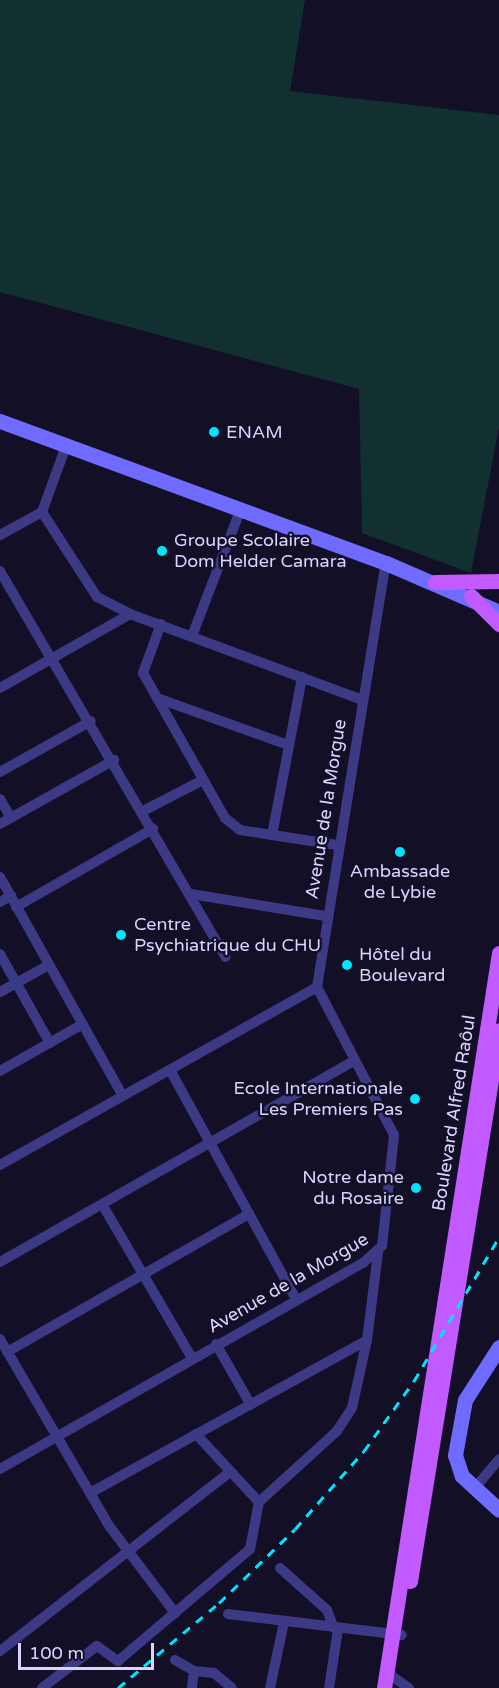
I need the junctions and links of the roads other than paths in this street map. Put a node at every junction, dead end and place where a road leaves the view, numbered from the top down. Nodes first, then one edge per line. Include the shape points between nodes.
1 (0, 421) edge
2 (66, 446) junction
3 (240, 511) junction
4 (42, 512) junction
5 (0, 535) edge
6 (386, 562) junction
7 (0, 571) edge
8 (499, 581) edge
9 (435, 582) junction
10 (471, 596) junction
11 (495, 607) edge
12 (130, 614) junction
13 (161, 624) junction
14 (499, 624) edge
15 (192, 636) junction
16 (53, 657) junction
17 (302, 677) junction
18 (0, 688) edge
19 (157, 698) junction
20 (360, 699) junction
21 (92, 721) junction
22 (288, 745) junction
23 (114, 760) junction
24 (0, 772) edge
25 (203, 780) junction
26 (0, 799) edge
27 (143, 811) junction
28 (11, 818) junction
29 (0, 824) edge
30 (153, 829) junction
31 (272, 835) junction
32 (336, 844) junction
33 (0, 877) edge
34 (191, 894) junction
35 (11, 896) junction
36 (0, 902) edge
37 (16, 907) junction
38 (326, 916) junction
39 (499, 953) edge
40 (0, 954) edge
41 (226, 957) dead end
42 (49, 965) junction
43 (17, 983) junction
44 (317, 987) junction
45 (0, 992) edge
46 (83, 1024) junction
47 (499, 1030) edge
48 (50, 1043) junction
49 (355, 1060) junction
50 (170, 1070) junction
51 (0, 1071) edge
52 (123, 1096) junction
53 (208, 1142) junction
54 (0, 1165) edge
55 (102, 1204) junction
56 (249, 1214) junction
57 (378, 1253) junction
58 (0, 1263) edge
59 (142, 1274) junction
60 (296, 1299) junction
61 (0, 1339) edge
62 (367, 1340) junction
63 (216, 1344) junction
64 (499, 1347) edge
65 (7, 1352) junction
66 (192, 1358) junction
67 (437, 1377) junction
68 (251, 1405) junction
69 (196, 1434) junction
70 (55, 1437) junction
71 (499, 1459) edge
72 (0, 1469) edge
73 (230, 1472) junction
74 (474, 1489) junction
75 (90, 1493) junction
76 (259, 1502) junction
77 (499, 1510) edge
78 (129, 1553) junction
79 (280, 1568) dead end
80 (175, 1613) junction
81 (228, 1614) dead end
82 (284, 1622) junction
83 (336, 1629) junction
84 (397, 1634) junction
85 (0, 1651) edge
86 (175, 1660) dead end
87 (194, 1671) junction
88 (390, 1681) edge
89 (42, 1688) edge
90 (192, 1688) edge
91 (231, 1688) edge
92 (270, 1688) edge
93 (329, 1688) edge
94 (409, 1688) edge

1 - 2 main road
2 - 3 main road
2 - 4 street
3 - 6 main road
3 - 15 street
4 - 5 street
4 - 12 street via 92,592
6 - 9 main road
6 - 20 street, Avenue de la Morgue
7 - 16 street
8 - 9 main road
9 - 10 main road
10 - 11 main road
10 - 14 main road
12 - 13 street
12 - 16 street
13 - 15 street
13 - 19 street via 143,669
15 - 17 street
16 - 18 street
16 - 21 street
17 - 20 street
17 - 22 street
19 - 22 street
19 - 25 street
20 - 32 street, Avenue de la Morgue
21 - 23 street
21 - 24 street
22 - 31 street
23 - 27 street
23 - 28 street
25 - 27 street
25 - 31 street via 232,825
26 - 28 street
27 - 30 street
28 - 29 street
30 - 34 street
30 - 37 street
31 - 32 street
32 - 38 street, Avenue de la Morgue
33 - 35 street
34 - 38 street
34 - 41 street
35 - 36 street
35 - 37 street
37 - 42 street
38 - 44 street, Avenue de la Morgue
39 - 67 main road, Boulevard Alfred Raôul via 447,1280
40 - 43 street
42 - 43 street
42 - 46 street
43 - 45 street
43 - 48 street
44 - 49 street, Avenue de la Morgue
44 - 50 street
46 - 48 street
46 - 52 street
47 - 67 main road via 462,1263
48 - 51 street
49 - 53 street
49 - 57 street, Avenue de la Morgue via 394,1135
50 - 52 street
50 - 53 street
52 - 54 street
53 - 55 street
53 - 56 street
55 - 58 street
55 - 59 street
56 - 59 street
56 - 60 street
57 - 60 street, Avenue de la Morgue
57 - 62 street
59 - 65 street
59 - 66 street
60 - 63 street, Avenue de la Morgue
61 - 65 street
62 - 68 street
62 - 76 street via 347,1418
63 - 66 street, Avenue de la Morgue
63 - 68 street
64 - 74 main road via 473,1383 457,1433 456,1464
65 - 70 street
66 - 70 street, Avenue de la Morgue
67 - 84 main road
68 - 69 street
69 - 73 street
69 - 75 street
70 - 72 street, Avenue de la Morgue
70 - 75 street
71 - 74 street
73 - 76 street
73 - 78 street
74 - 77 main road
75 - 78 street
76 - 80 street via 249,1548
78 - 80 street
78 - 85 street
79 - 83 street via 327,1610
80 - 89 street via 118,1661 98,1646
81 - 82 street
82 - 83 street
82 - 92 street
83 - 84 street
83 - 93 street
84 - 88 main road
86 - 87 street
87 - 90 street
87 - 91 street via 214,1673
88 - 94 street

